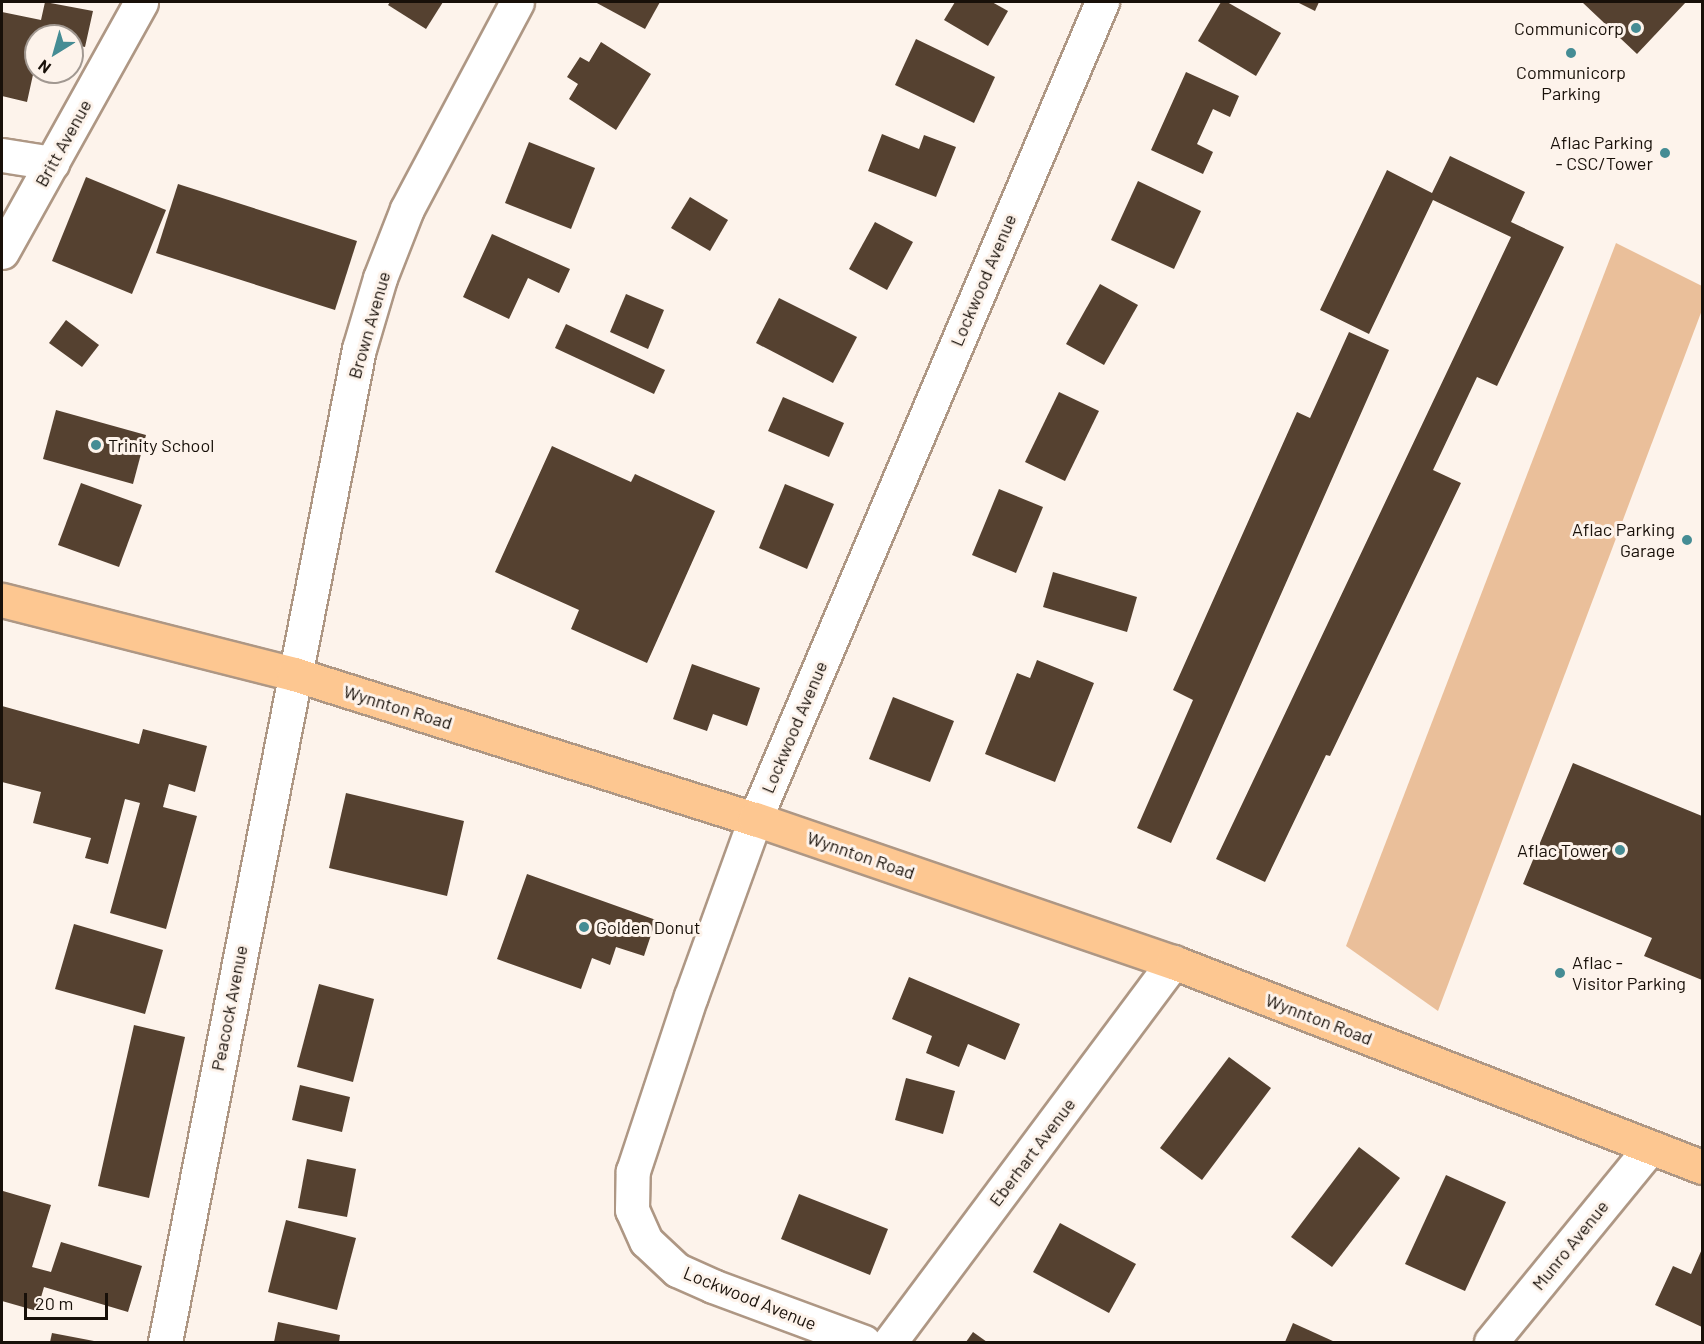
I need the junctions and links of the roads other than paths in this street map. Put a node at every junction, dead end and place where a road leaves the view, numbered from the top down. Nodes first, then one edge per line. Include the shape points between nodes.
1 (141, 2) edge
2 (517, 2) edge
3 (1102, 2) edge
4 (2, 155) edge
5 (52, 163) junction
6 (2, 252) edge
7 (2, 600) edge
8 (294, 674) junction
9 (755, 819) junction
10 (1173, 962) junction
11 (1650, 1148) junction
12 (1702, 1167) edge
13 (165, 1342) edge
14 (864, 1342) edge
15 (890, 1342) edge
16 (1491, 1342) edge

1 - 5 street, Britt Avenue
2 - 8 street, Brown Avenue via 407,209 380,278 359,349
3 - 9 street, Lockwood Avenue
4 - 5 street
5 - 6 street, Britt Avenue
7 - 8 main road, Wynnton Road
8 - 9 main road, Wynnton Road
8 - 13 street, Peacock Avenue
9 - 10 main road, Wynnton Road
9 - 14 street, Lockwood Avenue via 690,996 633,1171 632,1210 646,1241 677,1269
10 - 11 main road, Wynnton Road
10 - 15 street, Eberhart Avenue
11 - 12 main road, Wynnton Road
11 - 16 street, Munro Avenue

